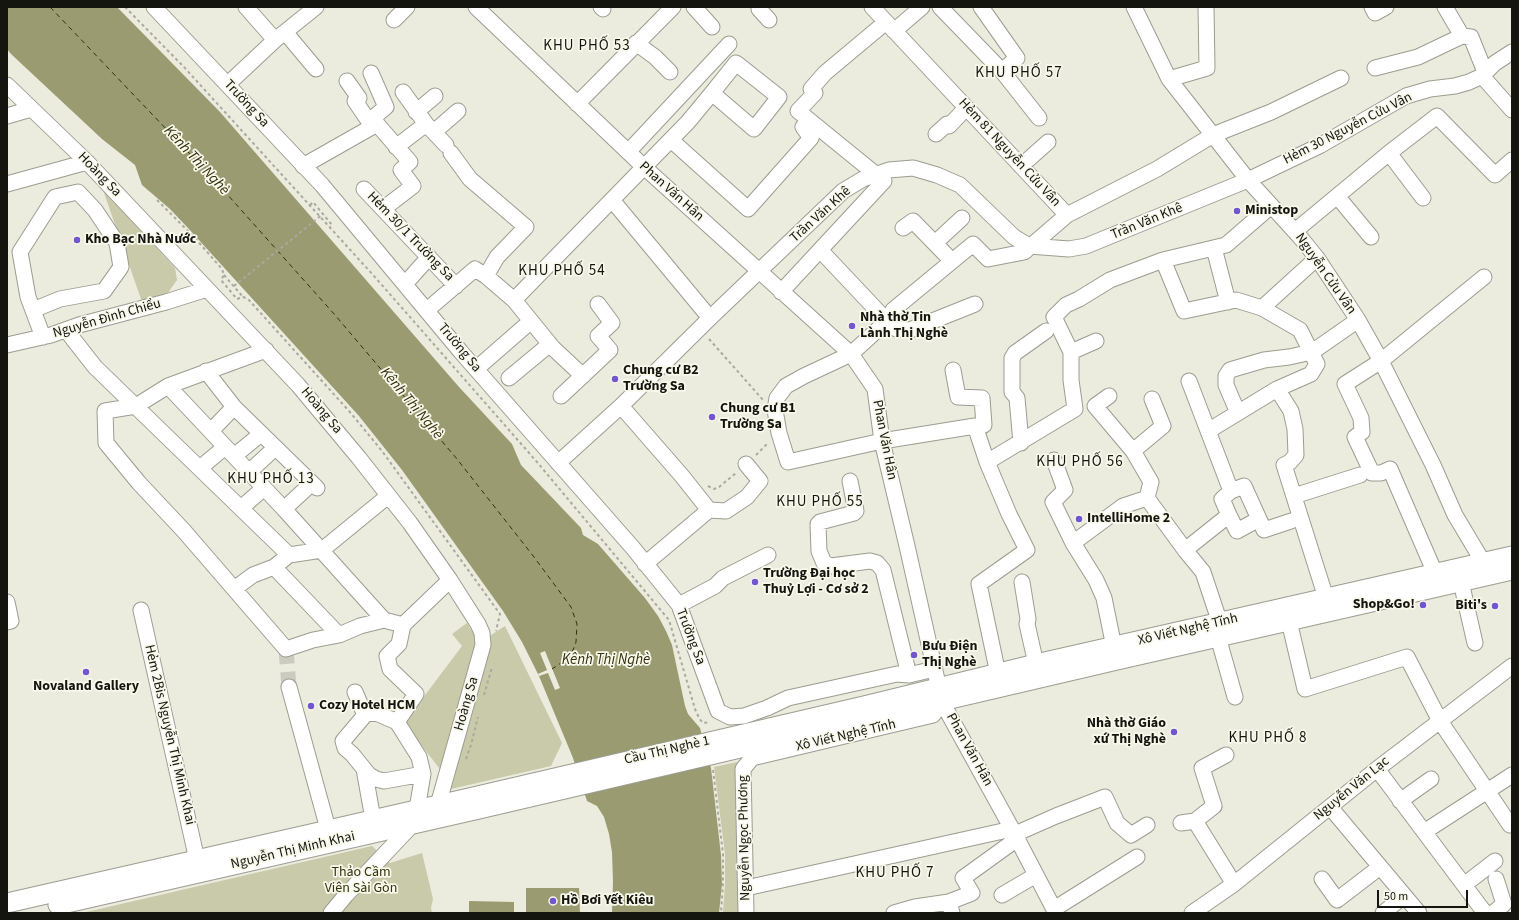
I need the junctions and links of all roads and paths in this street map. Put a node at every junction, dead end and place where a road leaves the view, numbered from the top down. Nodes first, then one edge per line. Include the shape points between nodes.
1 (125, 7) edge
2 (246, 7) edge
3 (315, 7) edge
4 (407, 7) edge
5 (476, 7) edge
6 (673, 7) edge
7 (694, 7) edge
8 (761, 7) edge
9 (922, 7) edge
10 (940, 7) edge
11 (981, 7) edge
12 (1134, 7) edge
13 (1206, 7) edge
14 (1372, 7) edge
15 (1386, 7) edge
16 (1445, 7) edge
17 (874, 8) edge
18 (163, 10) edge
19 (394, 20) dead end
20 (769, 20) dead end
21 (712, 27) dead end
22 (890, 27) junction
23 (280, 36) junction
24 (1462, 36) junction
25 (636, 44) junction
26 (729, 44) dead end
27 (1512, 52) edge
28 (1375, 68) dead end
29 (316, 69) dead end
30 (1002, 71) junction
31 (670, 72) dead end
32 (371, 73) dead end
33 (1483, 74) junction
34 (1341, 78) dead end
35 (1169, 79) junction
36 (347, 81) dead end
37 (228, 84) junction
38 (7, 85) edge
39 (403, 92) dead end
40 (712, 94) junction
41 (435, 96) dead end
42 (577, 104) junction
43 (966, 108) junction
44 (31, 109) junction
45 (1512, 110) edge
46 (458, 111) dead end
47 (416, 112) junction
48 (7, 116) edge
49 (1039, 118) dead end
50 (808, 120) junction
51 (374, 125) junction
52 (430, 128) junction
53 (936, 134) dead end
54 (1213, 135) junction
55 (671, 140) junction
56 (1048, 142) dead end
57 (396, 147) junction
58 (628, 152) junction
59 (1389, 153) junction
60 (1512, 160) edge
61 (87, 162) junction
62 (304, 166) junction
63 (1021, 166) junction
64 (644, 167) junction
65 (876, 175) junction
66 (1248, 180) junction
67 (7, 184) edge
68 (364, 189) dead end
69 (1337, 196) junction
70 (1423, 198) dead end
71 (612, 200) junction
72 (310, 205) junction
73 (1272, 206) junction
74 (383, 209) junction
75 (323, 214) junction
76 (1067, 215) junction
77 (962, 218) dead end
78 (330, 227) junction
79 (903, 228) dead end
80 (1295, 231) junction
81 (1371, 237) dead end
82 (935, 243) junction
83 (1029, 246) junction
84 (1214, 248) junction
85 (821, 251) junction
86 (429, 257) junction
87 (1318, 258) junction
88 (1163, 260) junction
89 (952, 261) junction
90 (759, 273) junction
91 (224, 275) dead end
92 (486, 276) junction
93 (1484, 278) dead end
94 (405, 284) junction
95 (234, 286) junction
96 (456, 286) junction
97 (207, 289) junction
98 (781, 292) junction
99 (243, 297) dead end
100 (514, 300) junction
101 (1228, 302) junction
102 (598, 304) dead end
103 (975, 304) dead end
104 (1262, 308) junction
105 (33, 310) junction
106 (427, 310) junction
107 (710, 318) junction
108 (1358, 320) junction
109 (531, 321) junction
110 (887, 321) junction
111 (700, 329) junction
112 (66, 330) junction
113 (1046, 331) dead end
114 (43, 337) junction
115 (1096, 341) dead end
116 (550, 344) junction
117 (7, 345) edge
118 (266, 350) junction
119 (1071, 352) junction
120 (1312, 352) junction
121 (851, 354) junction
122 (1380, 361) junction
123 (476, 368) junction
124 (953, 370) dead end
125 (206, 372) junction
126 (583, 376) junction
127 (509, 378) dead end
128 (1189, 381) dead end
129 (168, 386) junction
130 (1277, 389) junction
131 (562, 396) dead end
132 (1109, 396) dead end
133 (1152, 399) dead end
134 (764, 401) dead end
135 (136, 406) junction
136 (621, 406) junction
137 (234, 407) junction
138 (1238, 413) junction
139 (975, 426) junction
140 (211, 431) junction
141 (1208, 431) junction
142 (261, 434) junction
143 (770, 441) dead end
144 (882, 441) junction
145 (1021, 442) junction
146 (275, 448) junction
147 (229, 451) junction
148 (1133, 451) junction
149 (1054, 460) dead end
150 (987, 462) junction
151 (558, 463) junction
152 (746, 464) junction
153 (200, 468) junction
154 (249, 472) junction
155 (1360, 475) dead end
156 (704, 481) dead end
157 (850, 481) dead end
158 (264, 488) junction
159 (1231, 490) junction
160 (388, 496) junction
161 (1294, 496) junction
162 (1148, 498) junction
163 (241, 508) junction
164 (284, 509) junction
165 (710, 510) junction
166 (1229, 515) junction
167 (1259, 519) junction
168 (1291, 521) dead end
169 (1073, 543) junction
170 (322, 550) junction
171 (1185, 550) junction
172 (289, 555) junction
173 (768, 555) dead end
174 (1512, 556) edge
175 (645, 564) junction
176 (274, 567) junction
177 (1487, 568) junction
178 (1512, 570) edge
179 (1435, 573) junction
180 (450, 580) junction
181 (1022, 582) dead end
182 (1462, 582) junction
183 (234, 589) junction
184 (1326, 598) junction
185 (7, 602) edge
186 (679, 605) junction
187 (141, 610) dead end
188 (384, 620) junction
189 (1289, 621) junction
190 (7, 622) edge
191 (403, 625) junction
192 (1219, 630) junction
193 (339, 635) junction
194 (1475, 643) dead end
195 (1115, 653) junction
196 (1036, 664) junction
197 (1512, 666) edge
198 (934, 669) junction
199 (998, 674) junction
200 (909, 675) junction
201 (289, 687) tunnel mouth
202 (355, 692) dead end
203 (940, 695) junction
204 (1235, 698) dead end
205 (866, 713) joint
206 (365, 715) junction
207 (726, 716) junction
208 (1440, 721) junction
209 (397, 722) junction
210 (1226, 755) dead end
211 (747, 765) joint
212 (364, 769) junction
213 (1376, 769) junction
214 (713, 770) dead end
215 (423, 774) junction
216 (1512, 775) edge
217 (1430, 780) dead end
218 (1488, 791) junction
219 (1400, 801) junction
220 (474, 803) junction
221 (438, 805) junction
222 (1330, 807) junction
223 (415, 816) junction
224 (373, 819) junction
225 (1512, 824) edge
226 (1147, 825) dead end
227 (328, 829) junction
228 (1424, 832) junction
229 (1015, 834) junction
230 (1137, 857) dead end
231 (197, 860) junction
232 (1495, 861) dead end
233 (1380, 867) junction
234 (1036, 874) junction
235 (1322, 879) dead end
236 (1496, 879) dead end
237 (1234, 884) junction
238 (1464, 885) junction
239 (104, 888) junction
240 (746, 888) junction
241 (1002, 895) dead end
242 (1404, 896) junction
243 (7, 903) edge
244 (951, 907) edge
245 (915, 910) edge
246 (1055, 911) edge
247 (21, 913) edge
248 (332, 913) edge
249 (721, 913) edge
250 (746, 913) edge
251 (894, 913) edge
252 (1192, 913) edge
253 (1383, 913) edge
254 (1419, 913) edge
255 (1485, 913) edge
256 (1493, 913) edge

1 - 72 path via 183,66
2 - 23 street
3 - 23 street
4 - 19 street
5 - 42 street, Phan Văn Hân
6 - 25 street
7 - 21 street
8 - 20 street via 759,9
9 - 22 street
10 - 30 street
11 - 30 street via 1017,58
12 - 35 street, Nguyễn Cửu Vân
13 - 35 street via 1207,68
14 - 15 street via 1375,13
16 - 24 street
17 - 22 street, Hẻm 81 Nguyễn Cửu Vân
18 - 37 street, Trường Sa
22 - 43 street, Hẻm 81 Nguyễn Cửu Vân
22 - 50 street via 825,73 811,89 815,93 798,111
23 - 29 street
23 - 37 street
24 - 28 street via 1418,58
24 - 33 street via 1471,37
25 - 31 street via 655,57
25 - 42 street
26 - 58 street
27 - 33 street, Hẻm 30 Nguyễn Cửu Vân
30 - 49 street
32 - 51 street via 386,107 374,117
33 - 45 street
33 - 66 street, Hẻm 30 Nguyễn Cửu Vân via 1455,86 1430,89 1406,96 1320,145
34 - 54 street, Hẻm 81 Nguyễn Cửu Vân via 1271,112
35 - 54 street, Nguyễn Cửu Vân
36 - 51 street via 359,98 355,101
37 - 62 street, Trường Sa
38 - 44 street, Hoàng Sa
39 - 47 street
40 - 40 street via 736,63 779,97 754,128
40 - 55 street
41 - 47 street
42 - 58 street, Phan Văn Hân
43 - 53 street via 949,126 948,124
43 - 63 street, Hẻm 81 Nguyễn Cửu Vân
44 - 48 street
44 - 61 street, Hoàng Sa
46 - 52 street
47 - 52 street
50 - 55 street via 803,127 811,138 748,209
50 - 65 street
51 - 57 street
51 - 62 street
52 - 57 street
52 - 92 street via 470,179 526,227 497,257
54 - 66 street, Nguyễn Cửu Vân
54 - 76 street, Hẻm 81 Nguyễn Cửu Vân via 1156,170
55 - 64 street
56 - 63 street
57 - 74 street via 410,162 400,170 413,186
58 - 64 street, Phan Văn Hân
59 - 60 street via 1438,116 1495,175
59 - 69 street
59 - 70 street
61 - 67 street
61 - 97 street, Hoàng Sa
62 - 94 street, Trường Sa
63 - 76 street, Hẻm 81 Nguyễn Cửu Vân
64 - 71 street
64 - 90 street, Phan Văn Hân
65 - 83 street, Trần Văn Khê via 889,170 914,168 960,185 1014,237
65 - 85 street via 884,181
65 - 90 street, Trần Văn Khê via 863,179 843,191
66 - 73 street, Nguyễn Cửu Vân
66 - 83 street, Trần Văn Khê via 1086,246 1070,249
68 - 74 street, Hẻm 30/1 Trường Sa
69 - 80 street
69 - 81 street
71 - 100 street
71 - 107 street
72 - 75 path via 313,202
72 - 78 path
73 - 80 street, Nguyễn Cửu Vân
73 - 84 street via 1226,245
74 - 86 street, Hẻm 30/1 Trường Sa
75 - 78 path via 332,225
75 - 95 path, bridge
76 - 83 street
77 - 82 street
78 - 207 path via 536,462 669,620 698,718 703,723
79 - 82 street via 913,221
80 - 87 street, Nguyễn Cửu Vân
82 - 89 street
83 - 89 street via 1024,252 988,259 973,244
84 - 88 street
84 - 101 street
85 - 98 street
85 - 110 street
86 - 94 street
86 - 96 street, Hẻm 30/1 Trường Sa
87 - 104 street
87 - 108 street, Nguyễn Cửu Vân
88 - 101 street via 1184,311
88 - 119 street via 1110,280 1066,305 1054,317
89 - 110 street via 893,310
90 - 98 street, Phan Văn Hân
90 - 107 street, Trần Văn Khê
91 - 95 path
92 - 96 street via 475,269
92 - 100 street
93 - 122 street
94 - 106 street, Trường Sa
95 - 99 path
96 - 106 street
97 - 112 street, Nguyễn Đình Chiểu
97 - 118 street, Hoàng Sa
98 - 121 street, Phan Văn Hân
100 - 109 street
101 - 104 street via 1236,300
102 - 126 street via 612,324 598,336 610,350
103 - 110 street via 910,330 896,329
104 - 120 street via 1300,330
105 - 105 street via 28,297 20,252 55,197 78,192 95,210 117,244 120,268 104,291 60,300
105 - 114 street
106 - 123 street, Trường Sa
107 - 111 street, Trần Văn Khê
108 - 120 street
108 - 122 street, Nguyễn Cửu Vân
109 - 116 street
109 - 123 street
110 - 121 street
111 - 134 path
111 - 136 street, Trần Văn Khê
112 - 114 street, Nguyễn Đình Chiểu
112 - 135 street via 95,367
113 - 145 street via 1015,353 1012,358 1012,392 1017,398
114 - 117 street, Nguyễn Đình Chiểu
115 - 119 street
116 - 126 street
116 - 127 street
118 - 125 street
118 - 160 street, Hoàng Sa via 329,421
119 - 145 street via 1075,409
120 - 130 street via 1317,364 1311,374
120 - 138 street via 1264,360 1230,370 1226,376 1226,386
121 - 144 street, Phan Văn Hân via 874,389
121 - 144 street via 786,386 777,398 775,410 788,462
122 - 177 street, Nguyễn Cửu Vân via 1433,465 1455,515
122 - 179 street via 1345,384 1361,418 1362,432 1355,437 1372,473 1390,469
123 - 151 street, Trường Sa
124 - 139 street via 958,396 982,398 984,425
125 - 129 street
125 - 137 street
126 - 131 street
128 - 141 street
129 - 135 street
129 - 140 street
130 - 138 street
130 - 161 street via 1290,411 1295,429 1296,455 1284,465
132 - 148 street via 1095,406
133 - 148 street via 1164,426
135 - 153 street
135 - 183 street via 105,411 106,443
136 - 151 street, Trần Văn Khê
136 - 165 street
137 - 140 street
137 - 142 street
138 - 141 street
139 - 144 street
139 - 150 street
140 - 147 street
141 - 159 street
142 - 146 street
142 - 147 street
143 - 152 path
144 - 198 street, Phan Văn Hân
145 - 150 street
146 - 154 street
146 - 164 street via 314,486
147 - 153 street
147 - 154 street
148 - 162 street via 1151,482
149 - 169 street via 1065,490 1053,502
150 - 199 street via 1009,514 1028,550 979,584
151 - 175 street, Trường Sa
152 - 156 path via 719,487 714,489
152 - 165 street via 760,481 747,497 726,511
153 - 163 street
154 - 158 street
155 - 161 street
157 - 200 street via 856,511 820,522 820,551 824,563 831,566 870,561 883,570
158 - 163 street
158 - 164 street
159 - 166 street via 1222,499
159 - 167 street via 1244,486
160 - 170 street
160 - 180 street, Hoàng Sa
161 - 184 street
162 - 169 street via 1123,506
162 - 171 street
163 - 172 street
164 - 170 street
165 - 175 street
166 - 167 street via 1238,531
166 - 171 street
167 - 168 street via 1264,530
169 - 195 street via 1104,598
170 - 172 street
170 - 188 street
171 - 192 street via 1203,572
172 - 176 street
173 - 186 street
174 - 177 main road, Xô Viết Nghệ Tĩnh
175 - 186 street, Trường Sa
176 - 183 street via 253,575
176 - 193 street
177 - 178 main road, Xô Viết Nghệ Tĩnh
177 - 179 main road, Xô Viết Nghệ Tĩnh
177 - 182 main road, Xô Viết Nghệ Tĩnh
179 - 184 main road, Xô Viết Nghệ Tĩnh
180 - 191 street
180 - 221 street, Hoàng Sa via 480,629 484,645
181 - 196 street via 1027,624
182 - 189 main road, Xô Viết Nghệ Tĩnh
182 - 194 street
183 - 193 street via 286,649
184 - 192 main road, Xô Viết Nghệ Tĩnh
185 - 190 street via 11,621
186 - 207 street, Trường Sa via 715,705 718,711
187 - 231 street, Hẻm 2Bis Nguyễn Thị Minh Khai
188 - 191 street
188 - 193 street
189 - 192 main road, Xô Viết Nghệ Tĩnh
189 - 208 street via 1305,689 1407,657
191 - 209 street via 399,644 387,656 390,669 416,694
192 - 195 main road, Xô Viết Nghệ Tĩnh
192 - 204 street
195 - 196 main road, Xô Viết Nghệ Tĩnh
195 - 203 main road, Xô Viết Nghệ Tĩnh
196 - 199 main road, Xô Viết Nghệ Tĩnh
197 - 208 street, Nguyễn Văn Lạc
198 - 200 street
198 - 203 street, Phan Văn Hân
199 - 203 main road, Xô Viết Nghệ Tĩnh
200 - 207 street via 900,681 788,707 767,708 744,716
201 - 227 street
202 - 206 street
203 - 205 main road, Xô Viết Nghệ Tĩnh
203 - 211 street, Xô Viết Nghệ Tĩnh via 933,715 752,758
203 - 229 street, Phan Văn Hân
205 - 220 main road, Cầu Thị Nghè 1
206 - 209 street via 374,712
206 - 212 street via 343,741 344,748
208 - 213 street, Nguyễn Văn Lạc
208 - 218 street
209 - 215 street via 419,757
210 - 237 street via 1202,768 1214,806 1188,822
211 - 240 street, Nguyễn Ngọc Phương via 744,769
212 - 215 street via 376,779 384,781
212 - 224 street
213 - 219 street
213 - 222 street, Nguyễn Văn Lạc
214 - 249 path via 723,854
215 - 223 street
216 - 218 street
217 - 219 street
218 - 225 street via 1510,825
218 - 228 street
219 - 228 street
220 - 221 main road, Nguyễn Thị Minh Khai
220 - 223 main road, Nguyễn Thị Minh Khai
221 - 223 main road, Nguyễn Thị Minh Khai
222 - 233 street
222 - 237 street, Nguyễn Văn Lạc
223 - 224 main road, Nguyễn Thị Minh Khai
223 - 239 main road, Nguyễn Thị Minh Khai
223 - 248 street
224 - 227 main road, Nguyễn Thị Minh Khai
226 - 229 street via 1131,835 1117,823 1105,797
227 - 231 main road, Nguyễn Thị Minh Khai
228 - 238 street
229 - 234 street, Phan Văn Hân
229 - 240 street
229 - 244 street via 964,878 972,893
230 - 246 street
231 - 239 main road, Nguyễn Thị Minh Khai
232 - 238 street
233 - 235 street via 1337,900
233 - 242 street
234 - 241 street
234 - 246 street, Phan Văn Hân
236 - 256 street via 1504,904
237 - 252 street, Nguyễn Văn Lạc
238 - 255 street
239 - 243 main road, Nguyễn Thị Minh Khai
239 - 247 main road, Nguyễn Thị Minh Khai
240 - 250 street, Nguyễn Ngọc Phương
242 - 253 street
242 - 254 street
244 - 245 street
245 - 251 street

